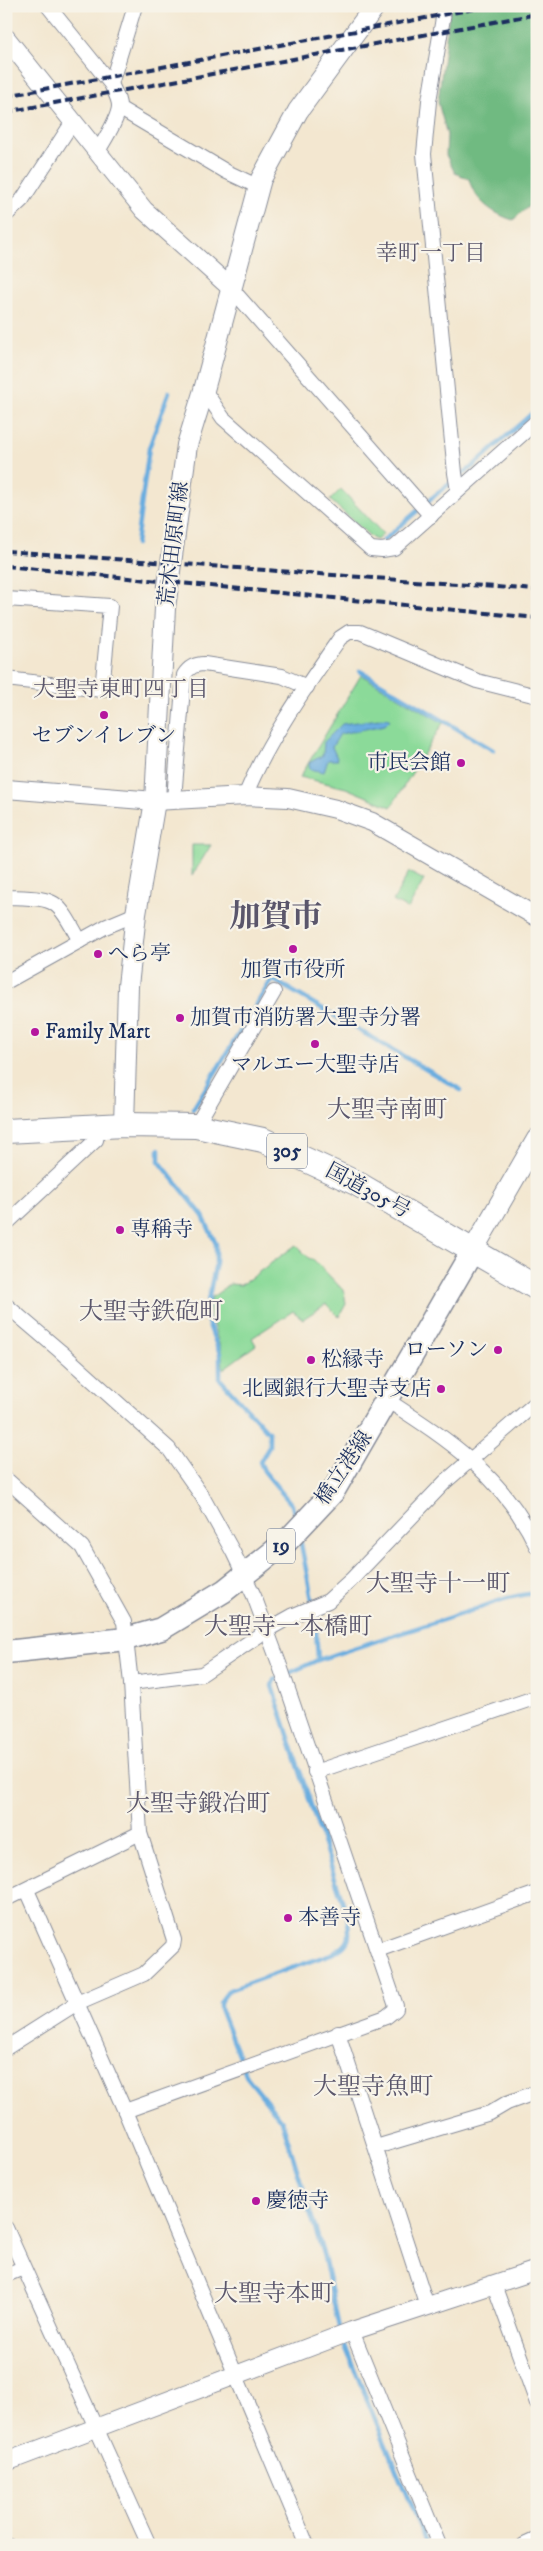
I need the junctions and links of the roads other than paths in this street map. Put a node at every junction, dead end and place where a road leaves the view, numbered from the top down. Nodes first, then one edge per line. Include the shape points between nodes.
1 (48, 6) edge
2 (135, 6) edge
3 (375, 6) edge
4 (445, 6) edge
5 (6, 38) edge
6 (111, 84) junction
7 (119, 108) junction
8 (72, 123) junction
9 (97, 153) junction
10 (259, 187) junction
11 (6, 215) edge
12 (231, 288) junction
13 (204, 390) junction
14 (537, 421) edge
15 (458, 491) junction
16 (431, 516) junction
17 (6, 599) edge
18 (6, 679) edge
19 (307, 687) junction
20 (537, 696) edge
21 (6, 789) edge
22 (245, 796) junction
23 (165, 800) junction
24 (6, 897) edge
25 (136, 914) junction
26 (537, 917) edge
27 (80, 940) junction
28 (6, 982) edge
29 (274, 992) dead end
30 (124, 1125) junction
31 (99, 1126) junction
32 (196, 1126) junction
33 (6, 1131) edge
34 (537, 1139) edge
35 (6, 1224) edge
36 (473, 1250) junction
37 (537, 1288) edge
38 (6, 1305) edge
39 (387, 1400) junction
40 (537, 1402) edge
41 (471, 1459) junction
42 (6, 1479) edge
43 (537, 1547) edge
44 (243, 1577) junction
45 (267, 1630) junction
46 (126, 1639) junction
47 (6, 1652) edge
48 (131, 1682) junction
49 (537, 1697) edge
50 (315, 1772) junction
51 (140, 1833) junction
52 (26, 1890) junction
53 (537, 1893) edge
54 (6, 1899) edge
55 (378, 1950) junction
56 (77, 2003) junction
57 (338, 2033) junction
58 (6, 2048) edge
59 (537, 2092) edge
60 (125, 2111) junction
61 (376, 2147) junction
62 (6, 2228) edge
63 (23, 2268) junction
64 (537, 2270) edge
65 (6, 2275) edge
66 (494, 2285) junction
67 (427, 2306) junction
68 (352, 2331) junction
69 (236, 2375) junction
70 (536, 2396) edge
71 (97, 2427) junction
72 (6, 2462) edge
73 (537, 2539) edge
74 (148, 2545) edge
75 (307, 2545) edge
76 (439, 2545) edge
77 (524, 2545) edge

1 - 6 street
2 - 6 street
3 - 10 main road, 荒木田原町線 via 298,110
4 - 15 street via 424,154
5 - 8 street
6 - 7 street
7 - 9 street
7 - 10 street via 227,172
8 - 9 street
8 - 11 street via 22,200
9 - 12 street via 144,210
10 - 12 main road, 荒木田原町線
12 - 13 main road, 荒木田原町線
12 - 16 street
13 - 16 street via 223,418 371,549 394,548
13 - 23 main road, 荒木田原町線 via 187,445 165,608
14 - 15 street
15 - 16 street
17 - 18 street via 110,606 102,690
19 - 20 street via 340,638 349,632 360,632 477,681
19 - 22 street via 256,770
19 - 23 street via 282,676 204,664 188,670 184,676
21 - 23 street
22 - 23 street
22 - 26 street via 288,798 336,809 372,822
23 - 25 main road, 荒木田原町線
24 - 27 street via 45,899 61,907
25 - 27 street
25 - 30 main road, 荒木田原町線 via 128,986
27 - 28 street
29 - 32 street
30 - 31 highway, 国道305号 / 305
30 - 32 highway, 国道305号 / 305
31 - 33 highway, 国道305号 / 305
31 - 35 street via 96,1140
32 - 36 highway, 国道305号 / 305 via 263,1140 356,1183
34 - 36 main road
36 - 37 highway, 国道305号 / 305
36 - 39 main road, 橋立港線 / 19
38 - 44 street via 169,1449 202,1496
39 - 41 street via 449,1440
39 - 44 main road, 橋立港線 / 19 via 333,1492 288,1540
40 - 41 street
41 - 43 street via 511,1500
41 - 45 street via 328,1601
42 - 46 street via 82,1547 124,1622
44 - 45 street
44 - 46 main road, 橋立港線 / 19 via 161,1629
45 - 48 street via 202,1674
45 - 50 street
46 - 47 main road, 橋立港線 / 19
46 - 48 street
48 - 51 street
49 - 50 street
50 - 55 street
51 - 52 street
51 - 56 street via 174,1940 173,1946 144,1974
52 - 54 street
52 - 56 street
53 - 55 street
55 - 57 street via 396,2009 386,2017
56 - 58 street
56 - 60 street
57 - 60 street
57 - 61 street
59 - 61 street via 506,2103 490,2113
60 - 69 street
61 - 67 street
62 - 63 street
63 - 65 street
63 - 71 street
64 - 66 street
66 - 67 street
66 - 70 street
67 - 68 street
68 - 69 street
68 - 76 street
69 - 71 street
69 - 75 street
71 - 72 street
71 - 74 street
73 - 77 street

